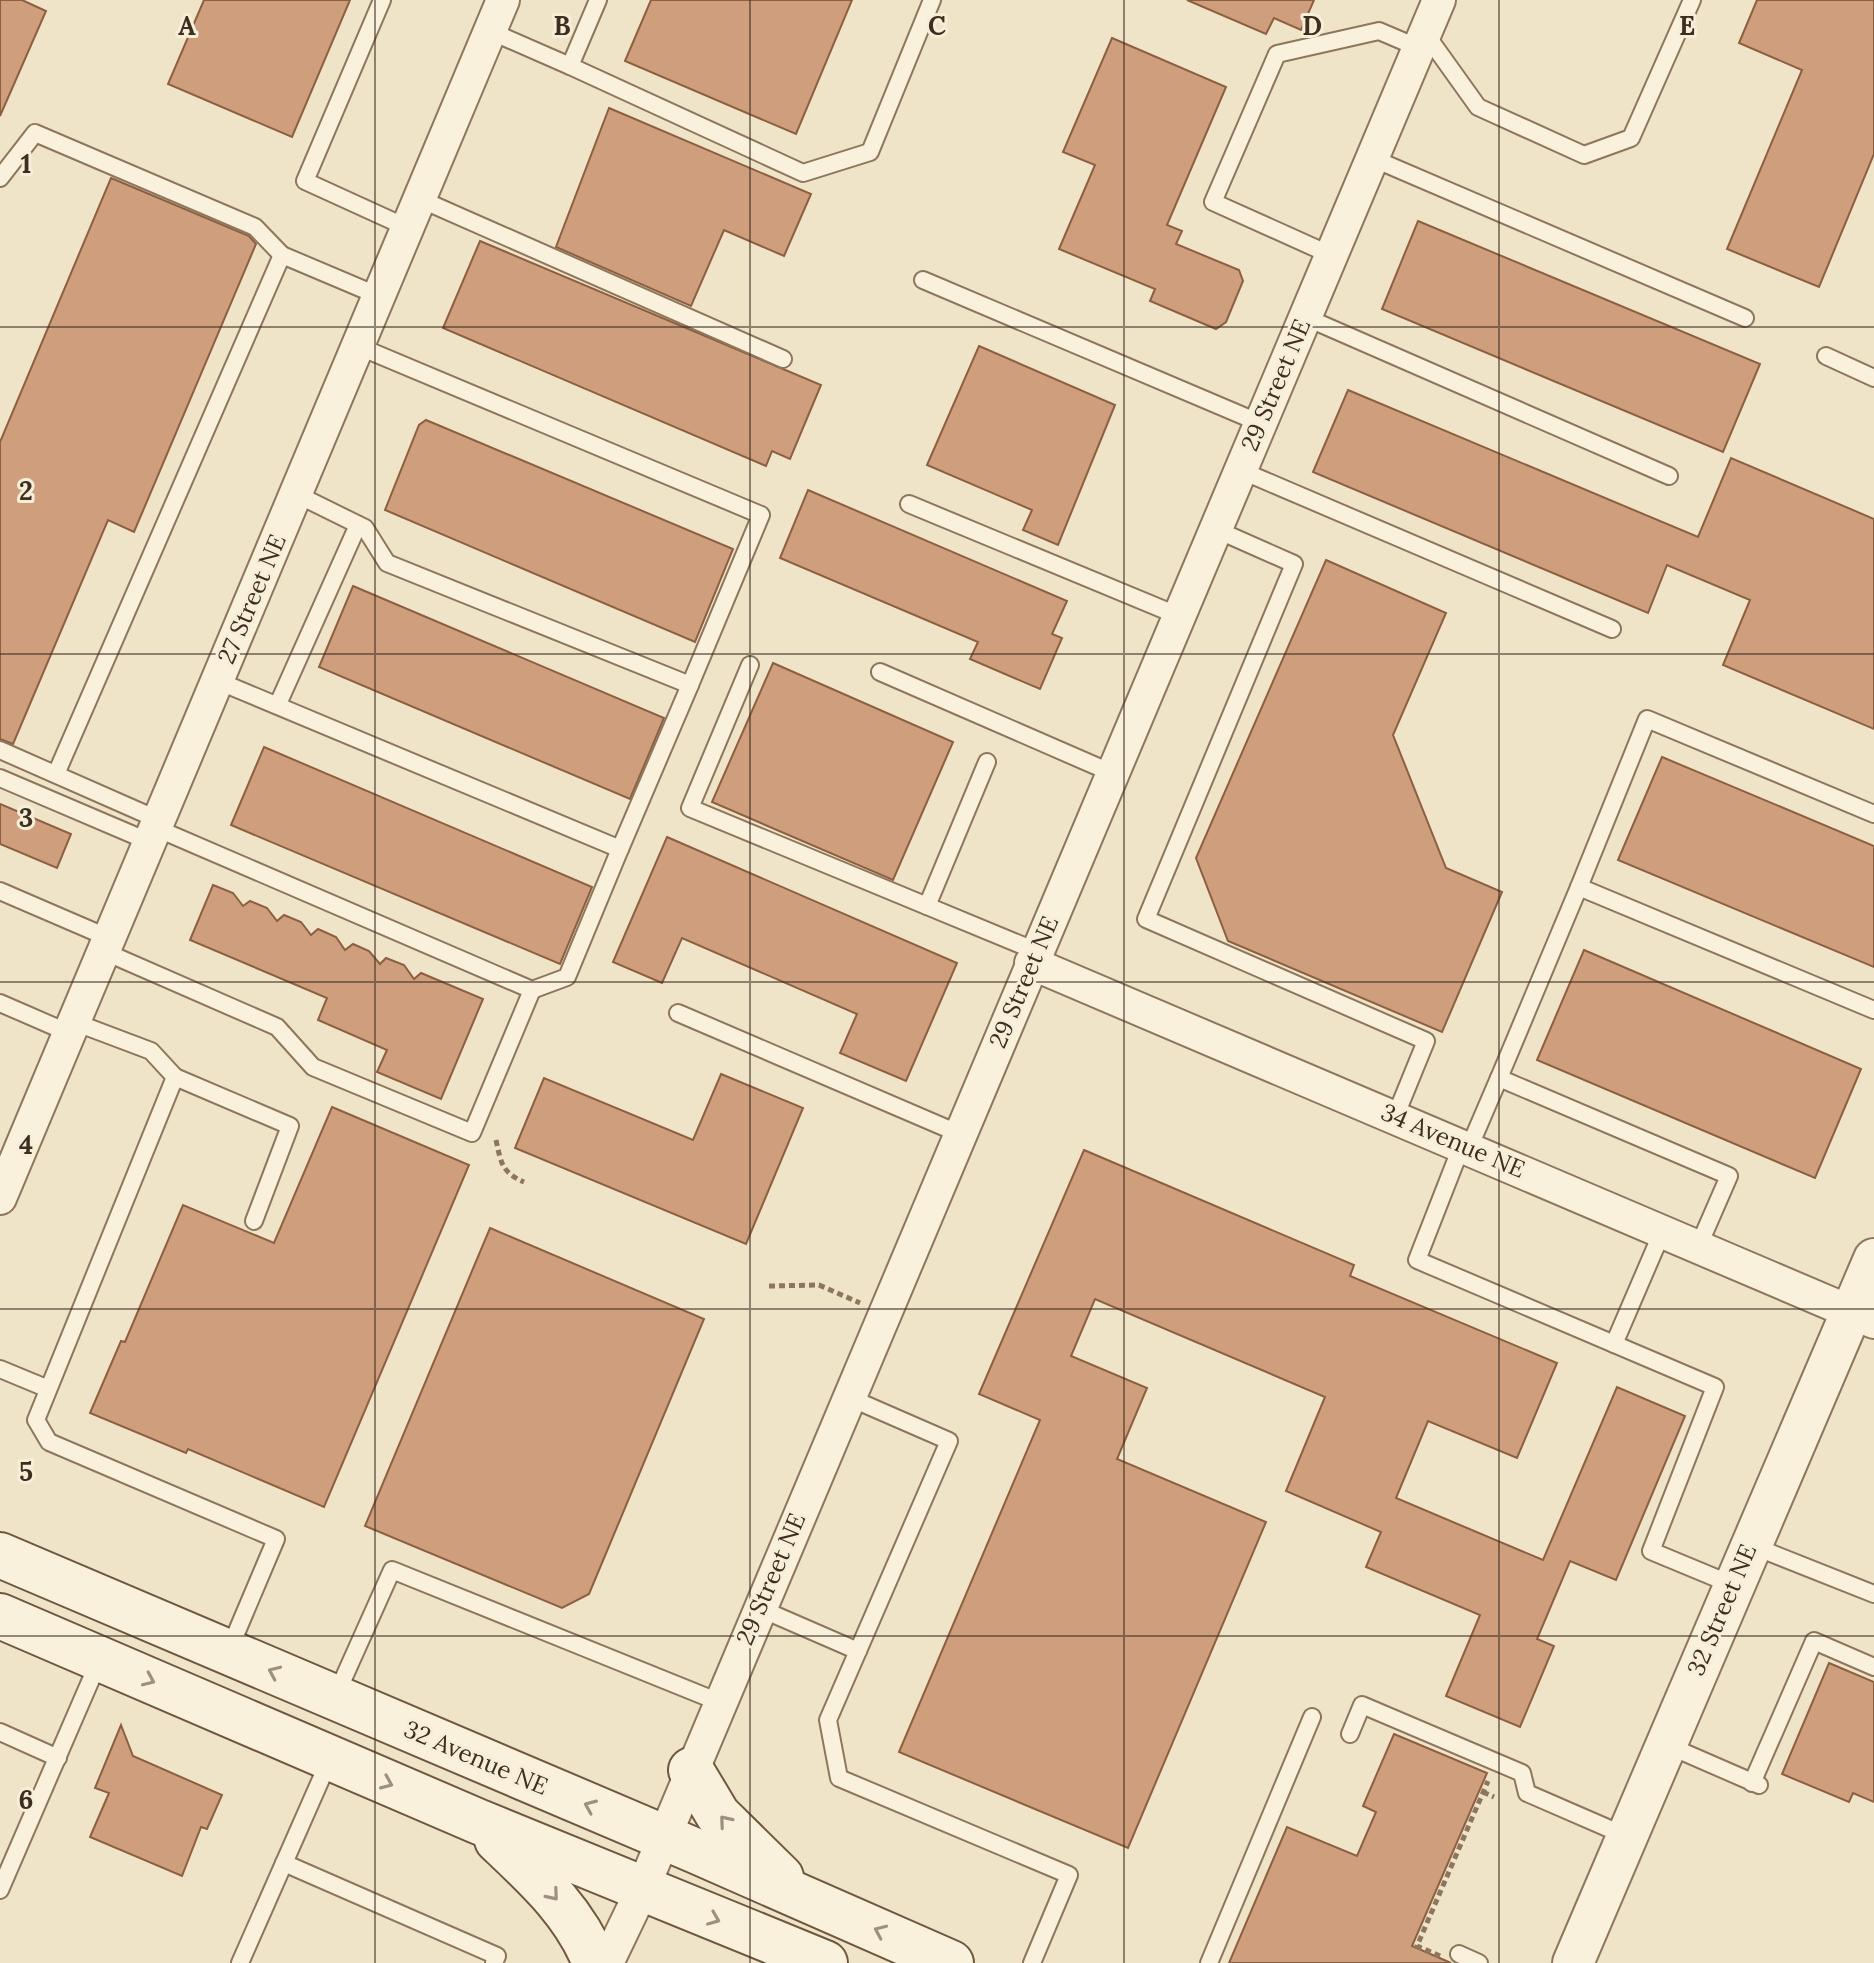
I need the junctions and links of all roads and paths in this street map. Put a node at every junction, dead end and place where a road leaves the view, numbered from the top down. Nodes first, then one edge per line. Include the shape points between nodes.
1 (382, 0) edge
2 (503, 0) edge
3 (598, 0) edge
4 (932, 0) edge
5 (1439, 0) edge
6 (1692, 0) edge
7 (490, 31) junction
8 (1422, 40) junction
9 (570, 66) junction
10 (1372, 158) junction
11 (0, 178) edge
12 (414, 214) junction
13 (282, 255) junction
14 (1331, 255) junction
15 (923, 280) dead end
16 (379, 296) junction
17 (1305, 317) junction
18 (1745, 318) dead end
19 (360, 347) junction
20 (1826, 356) dead end
21 (783, 359) dead end
22 (1874, 378) edge
23 (1260, 423) junction
24 (1240, 470) junction
25 (1669, 476) dead end
26 (296, 494) junction
27 (909, 504) dead end
28 (358, 525) junction
29 (1215, 529) junction
30 (1179, 616) junction
31 (1612, 629) dead end
32 (750, 665) dead end
33 (880, 672) dead end
34 (218, 681) junction
35 (690, 685) junction
36 (278, 704) junction
37 (0, 750) edge
38 (987, 762) dead end
39 (1112, 773) junction
40 (56, 774) junction
41 (0, 778) edge
42 (1874, 814) edge
43 (155, 830) junction
44 (620, 849) junction
45 (1579, 887) junction
46 (0, 891) edge
47 (927, 906) junction
48 (106, 944) junction
49 (1034, 957) junction
50 (532, 990) junction
51 (0, 1003) edge
52 (1874, 1010) edge
53 (678, 1013) dead end
54 (72, 1028) junction
55 (175, 1077) junction
56 (1499, 1078) junction
57 (1395, 1117) junction
58 (960, 1134) junction
59 (496, 1140) dead end
60 (1466, 1147) junction
61 (524, 1182) dead end
62 (0, 1198) edge
63 (254, 1221) dead end
64 (1663, 1230) junction
65 (1699, 1245) junction
66 (1874, 1259) edge
67 (769, 1286) dead end
68 (883, 1313) junction
69 (1862, 1317) edge
70 (1614, 1344) junction
71 (0, 1369) edge
72 (46, 1388) junction
73 (848, 1397) junction
74 (1750, 1545) junction
75 (2, 1555) edge
76 (1733, 1585) junction
77 (1874, 1594) edge
78 (759, 1608) junction
79 (0, 1616) edge
80 (858, 1651) junction
81 (228, 1652) junction
82 (100, 1659) junction
83 (1874, 1667) edge
84 (335, 1699) junction
85 (719, 1702) junction
86 (1312, 1717) dead end
87 (0, 1732) edge
88 (1350, 1734) dead end
89 (1665, 1744) junction
90 (58, 1758) junction
91 (330, 1759) junction
92 (691, 1770) junction
93 (1491, 1775) dead end
94 (1483, 1792) junction
95 (1494, 1797) dead end
96 (477, 1821) junction
97 (662, 1836) junction
98 (1626, 1836) junction
99 (284, 1863) junction
100 (0, 1890) edge
101 (642, 1890) junction
102 (800, 1895) junction
103 (1452, 1956) joint
104 (822, 1962) edge
105 (240, 1963) edge
106 (494, 1963) edge
107 (595, 1963) edge
108 (607, 1963) edge
109 (951, 1963) edge
110 (1032, 1963) edge
111 (1209, 1963) edge
112 (1479, 1963) edge
113 (1574, 1963) edge

1 - 12 lane via 305,181
2 - 7 street, 27 Street NE
3 - 9 lane
4 - 9 lane via 870,152 803,173
5 - 8 street, 29 Street NE
6 - 8 lane via 1631,138 1584,155 1478,107
7 - 9 lane
7 - 12 street, 27 Street NE
8 - 10 street, 29 Street NE
8 - 14 lane via 1379,31 1277,54 1213,202
10 - 14 street, 29 Street NE
10 - 18 lane
11 - 13 lane via 35,133 255,227
12 - 16 street, 27 Street NE
12 - 21 lane
13 - 16 lane
13 - 40 lane
14 - 17 street, 29 Street NE
15 - 23 lane
16 - 19 street, 27 Street NE
17 - 23 street, 29 Street NE
17 - 25 lane
19 - 26 street, 27 Street NE
19 - 35 lane via 761,515
20 - 22 lane
23 - 24 street, 29 Street NE
24 - 29 street, 29 Street NE
24 - 31 lane
26 - 28 lane
26 - 34 street, 27 Street NE
27 - 30 lane
28 - 35 lane via 387,563
28 - 36 lane
29 - 30 street, 29 Street NE
29 - 57 lane via 1294,564 1146,919 1426,1041
30 - 39 street, 29 Street NE
32 - 47 lane via 690,808
33 - 39 lane
34 - 36 lane
34 - 43 street, 27 Street NE
35 - 44 lane
36 - 44 lane
37 - 40 lane
38 - 47 lane
39 - 49 street, 29 Street NE
40 - 43 lane
41 - 43 lane
42 - 45 lane via 1647,719
43 - 48 street, 27 Street NE
43 - 50 lane
44 - 50 lane via 567,977
45 - 52 lane
45 - 56 lane
46 - 48 lane
47 - 49 lane
48 - 50 lane via 277,1027 313,1067 472,1133
48 - 54 street, 27 Street NE
49 - 57 street, 34 Avenue NE
49 - 58 street, 29 Street NE
51 - 54 lane
53 - 58 lane
54 - 55 lane via 151,1051
54 - 62 street, 27 Street NE
55 - 63 lane via 290,1126
55 - 72 lane
56 - 60 lane
56 - 65 lane via 1729,1176
57 - 60 street, 34 Avenue NE
58 - 68 street, 29 Street NE
59 - 61 path via 500,1165
60 - 64 street, 34 Avenue NE
60 - 70 lane via 1417,1260
64 - 65 street, 34 Avenue NE
64 - 70 lane
65 - 69 street, 34 Avenue NE
66 - 69 street, 32 Street NE
67 - 68 path via 819,1285
68 - 73 street, 29 Street NE
69 - 74 street, 32 Street NE
70 - 76 lane via 1715,1387 1651,1551
71 - 72 lane
72 - 81 lane via 36,1420 49,1442 276,1539
73 - 78 street, 29 Street NE
73 - 80 lane via 949,1441
74 - 76 street, 32 Street NE
74 - 77 lane
75 - 81 main road, 32 Avenue NE
76 - 89 street, 32 Street NE
78 - 80 lane
78 - 85 street, 29 Street NE
79 - 82 main road
80 - 110 lane via 828,1720 839,1778 1069,1875
84 -> 81 main road, 32 Avenue NE
82 - 90 lane
82 -> 91 main road
83 - 89 lane via 1814,1641 1756,1784
84 - 85 lane via 392,1570
97 -> 84 main road, 32 Avenue NE
85 - 92 street, 29 Street NE
86 - 111 lane
87 - 90 lane
88 - 98 lane via 1362,1705 1522,1773 1527,1793
89 - 98 street, 32 Street NE
90 - 100 lane
91 -> 96 main road
91 - 99 lane
92 - 97 street, 29 Street NE
102 -> 92 main road via 718,1815
93 - 94 path
94 - 95 path
94 - 103 path via 1417,1946
96 - 101 main road
96 -> 107 main road via 546,1886 573,1919
97 - 101 street, 29 Street NE
97 - 102 main road, 32 Avenue NE
98 - 113 street, 32 Street NE
99 - 105 lane
99 - 106 lane via 497,1956
101 -> 104 main road
101 - 108 street, 29 Street NE
109 -> 102 main road, 32 Avenue NE
103 - 112 lane

